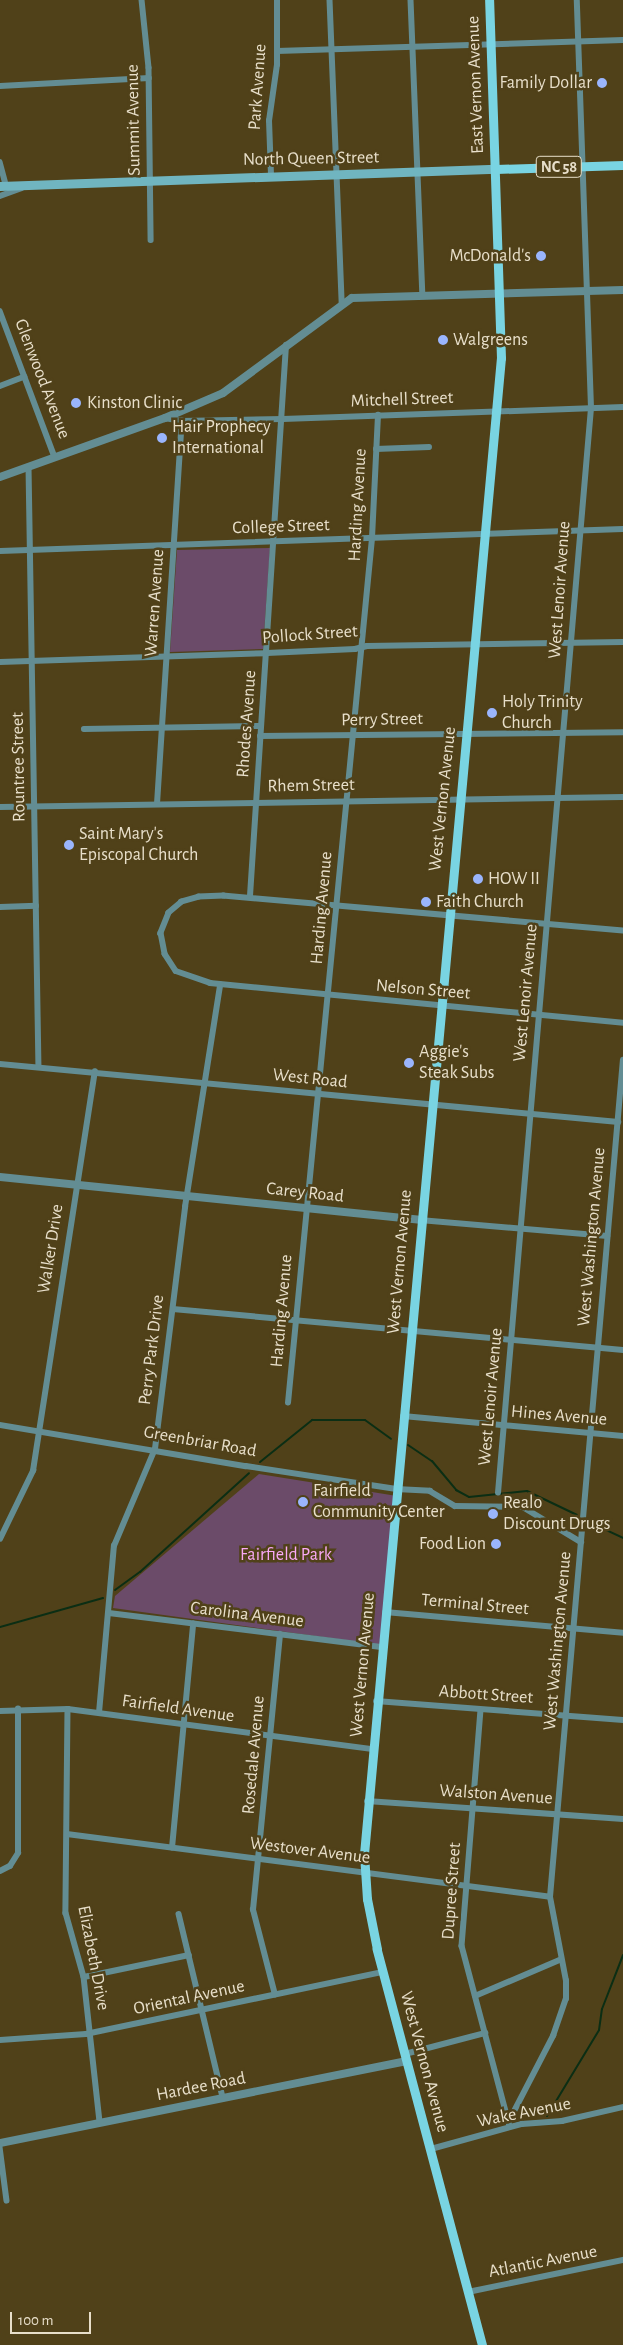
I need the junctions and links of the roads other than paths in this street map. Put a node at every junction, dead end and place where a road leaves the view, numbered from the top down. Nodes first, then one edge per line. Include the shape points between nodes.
1 (142, 0) edge
2 (277, 0) edge
3 (330, 0) edge
4 (411, 0) edge
5 (489, 0) edge
6 (577, 0) edge
7 (623, 40) edge
8 (578, 41) junction
9 (491, 44) junction
10 (413, 47) junction
11 (332, 50) junction
12 (277, 51) junction
13 (149, 78) junction
14 (0, 86) edge
15 (0, 162) edge
16 (623, 164) edge
17 (582, 166) junction
18 (496, 169) junction
19 (418, 172) junction
20 (336, 174) junction
21 (271, 175) junction
22 (150, 180) junction
23 (3, 183) edge
24 (28, 185) junction
25 (0, 196) edge
26 (151, 240) dead end
27 (623, 290) edge
28 (588, 291) junction
29 (500, 294) junction
30 (423, 296) junction
31 (342, 304) junction
32 (0, 311) edge
33 (286, 344) junction
34 (24, 377) junction
35 (0, 386) edge
36 (591, 408) junction
37 (623, 408) edge
38 (495, 412) junction
39 (378, 415) junction
40 (165, 418) junction
41 (283, 419) junction
42 (182, 421) junction
43 (429, 447) dead end
44 (376, 449) junction
45 (55, 457) junction
46 (28, 467) junction
47 (0, 478) edge
48 (623, 529) edge
49 (580, 531) junction
50 (484, 534) junction
51 (372, 538) junction
52 (274, 542) junction
53 (174, 545) junction
54 (30, 550) junction
55 (0, 551) edge
56 (623, 642) edge
57 (572, 643) junction
58 (475, 644) junction
59 (361, 647) junction
60 (267, 653) junction
61 (166, 656) junction
62 (32, 661) junction
63 (0, 662) edge
64 (261, 726) junction
65 (161, 728) junction
66 (84, 729) dead end
67 (623, 732) edge
68 (563, 733) junction
69 (466, 734) junction
70 (353, 735) junction
71 (260, 736) junction
72 (623, 797) edge
73 (558, 799) junction
74 (460, 800) junction
75 (347, 801) junction
76 (257, 802) junction
77 (157, 804) junction
78 (0, 807) edge
79 (34, 807) junction
80 (250, 896) junction
81 (338, 905) junction
82 (36, 906) junction
83 (0, 907) edge
84 (448, 916) junction
85 (547, 924) junction
86 (623, 931) edge
87 (220, 985) junction
88 (329, 996) junction
89 (439, 1006) junction
90 (539, 1016) junction
91 (623, 1024) edge
92 (623, 1060) edge
93 (0, 1064) edge
94 (39, 1067) junction
95 (94, 1072) junction
96 (204, 1084) junction
97 (318, 1095) junction
98 (431, 1106) junction
99 (530, 1115) junction
100 (618, 1122) junction
101 (0, 1177) edge
102 (76, 1184) junction
103 (187, 1195) junction
104 (306, 1208) junction
105 (420, 1220) junction
106 (521, 1228) junction
107 (607, 1236) junction
108 (173, 1309) junction
109 (296, 1320) junction
110 (411, 1331) junction
111 (510, 1341) junction
112 (597, 1348) junction
113 (623, 1350) edge
114 (288, 1403) dead end
115 (403, 1416) junction
116 (0, 1424) edge
117 (502, 1426) junction
118 (39, 1430) junction
119 (590, 1433) junction
120 (623, 1436) edge
121 (155, 1449) junction
122 (396, 1489) junction
123 (498, 1494) dead end
124 (0, 1539) edge
125 (582, 1542) junction
126 (385, 1612) junction
127 (109, 1613) junction
128 (193, 1624) junction
129 (575, 1629) junction
130 (623, 1633) edge
131 (280, 1634) junction
132 (381, 1647) junction
133 (376, 1701) junction
134 (18, 1709) junction
135 (68, 1709) junction
136 (481, 1710) junction
137 (0, 1711) edge
138 (100, 1714) junction
139 (567, 1716) junction
140 (623, 1720) edge
141 (184, 1725) junction
142 (271, 1736) junction
143 (372, 1749) junction
144 (367, 1801) junction
145 (473, 1808) junction
146 (558, 1815) junction
147 (623, 1819) edge
148 (67, 1834) junction
149 (172, 1848) junction
150 (259, 1860) junction
151 (0, 1871) edge
152 (364, 1872) junction
153 (466, 1886) junction
154 (550, 1897) junction
155 (179, 1914) dead end
156 (189, 1955) junction
157 (560, 1960) junction
158 (383, 1972) junction
159 (84, 1977) junction
160 (275, 1995) junction
161 (475, 1996) junction
162 (202, 2010) junction
163 (91, 2033) junction
164 (485, 2034) junction
165 (0, 2040) edge
166 (406, 2058) junction
167 (223, 2097) junction
168 (623, 2106) edge
169 (100, 2121) junction
170 (509, 2121) junction
171 (510, 2127) junction
172 (0, 2145) edge
173 (431, 2149) junction
174 (8, 2201) dead end
175 (623, 2260) edge
176 (468, 2292) junction
177 (482, 2345) edge

1 - 13 street, Summit Avenue
2 - 12 street, Park Avenue
3 - 11 street
4 - 10 street
5 - 9 main road, East Vernon Avenue
6 - 8 street, West Lenoir Avenue
7 - 8 street
8 - 9 street
8 - 17 street, West Lenoir Avenue
9 - 10 street
9 - 18 main road, East Vernon Avenue
10 - 11 street
10 - 19 street
11 - 12 street
11 - 20 street
12 - 21 street, Park Avenue via 270,114
13 - 14 street
13 - 22 street, Summit Avenue
15 - 23 street
16 - 17 main road, North Queen Street / NC 58
17 - 18 main road, North Queen Street / NC 58
17 - 28 street, West Lenoir Avenue
18 - 19 main road, North Queen Street / NC 58
18 - 29 main road, West Vernon Avenue
19 - 20 main road, North Queen Street / NC 58
19 - 30 street
20 - 21 main road, North Queen Street / NC 58
20 - 31 street
21 - 22 main road, North Queen Street / NC 58
22 - 24 main road, North Queen Street / NC 58
22 - 26 street, Summit Avenue
23 - 24 main road, North Queen Street / NC 58
24 - 25 street
27 - 28 street
28 - 29 street
28 - 36 street, West Lenoir Avenue
29 - 30 street
29 - 38 main road, West Vernon Avenue via 502,331
30 - 31 street via 352,298
31 - 33 street
32 - 34 street, Glenwood Avenue
33 - 40 street via 223,393
33 - 41 street, Rhodes Avenue
34 - 35 street
34 - 45 street, Glenwood Avenue
36 - 37 street, Mitchell Street
36 - 38 street, Mitchell Street
36 - 49 street, West Lenoir Avenue
38 - 39 street, Mitchell Street
38 - 50 main road, West Vernon Avenue
39 - 41 street, Mitchell Street
39 - 44 street, Harding Avenue
40 - 42 street
40 - 45 street
41 - 42 street, Mitchell Street
41 - 52 street, Rhodes Avenue
42 - 53 street, Warren Avenue
43 - 44 street
44 - 51 street, Harding Avenue
45 - 46 street
46 - 47 street
46 - 54 street, Rountree Street
48 - 49 street, College Street
49 - 50 street, College Street
49 - 57 street, West Lenoir Avenue
50 - 51 street, College Street
50 - 58 main road, West Vernon Avenue
51 - 52 street, College Street
51 - 59 street, Harding Avenue
52 - 53 street, College Street
52 - 60 street, Rhodes Avenue
53 - 54 street, College Street
53 - 61 street, Warren Avenue
54 - 55 street, College Street
54 - 62 street, Rountree Street
56 - 57 street, Pollock Street
57 - 58 street, Pollock Street
57 - 68 street, West Lenoir Avenue
58 - 59 street, Pollock Street
58 - 69 main road, West Vernon Avenue
59 - 60 street, Pollock Street
59 - 70 street, Harding Avenue
60 - 61 street, Pollock Street
60 - 64 street, Rhodes Avenue
61 - 62 street, Pollock Street
61 - 65 street, Warren Avenue
62 - 63 street, Pollock Street
62 - 79 street, Rountree Street
64 - 65 street
64 - 71 street, Rhodes Avenue
65 - 66 street
65 - 77 street, Warren Avenue
67 - 68 street, Perry Street
68 - 69 street, Perry Street
68 - 73 street, West Lenoir Avenue
69 - 70 street, Perry Street
69 - 74 main road, West Vernon Avenue
70 - 71 street, Perry Street
70 - 75 street, Harding Avenue
71 - 76 street, Rhodes Avenue
72 - 73 street, Rhem Street
73 - 74 street, Rhem Street
73 - 85 street, West Lenoir Avenue
74 - 75 street, Rhem Street
74 - 84 main road, West Vernon Avenue
75 - 76 street, Rhem Street
75 - 81 street, Harding Avenue
76 - 77 street, Rhem Street
76 - 80 street, Rhodes Avenue
77 - 79 street, Rhem Street
78 - 79 street, Rhem Street
79 - 82 street, Rountree Street
80 - 81 street, Nelson Street
80 - 87 street, Nelson Street via 190,898 172,910 162,927 165,954 176,971
81 - 84 street, Nelson Street
81 - 88 street, Harding Avenue
82 - 83 street
82 - 94 street, Rountree Street
84 - 85 street, Nelson Street
84 - 89 main road, West Vernon Avenue
85 - 86 street, Nelson Street
85 - 90 street, West Lenoir Avenue
87 - 88 street, Nelson Street
87 - 96 street, Perry Park Drive
88 - 89 street, Nelson Street
88 - 97 street, Harding Avenue
89 - 90 street, Nelson Street
89 - 98 main road, West Vernon Avenue
90 - 91 street, Nelson Street
90 - 99 street, West Lenoir Avenue
92 - 100 street, West Washington Avenue
93 - 94 street, West Road
94 - 95 street, West Road
95 - 96 street, West Road
95 - 102 street, Walker Drive
96 - 97 street, West Road
96 - 103 street, Perry Park Drive
97 - 98 street, West Road
97 - 104 street, Harding Avenue
98 - 99 street, West Road
98 - 105 main road, West Vernon Avenue
99 - 100 street, West Road
99 - 106 street, West Lenoir Avenue
100 - 107 street, West Washington Avenue
101 - 102 street, Carey Road
102 - 103 street, Carey Road
102 - 118 street, Walker Drive
103 - 104 street, Carey Road
103 - 108 street, Perry Park Drive
104 - 105 street, Carey Road
104 - 109 street, Harding Avenue
105 - 106 street, Carey Road
105 - 110 main road, West Vernon Avenue
106 - 107 street, Carey Road
106 - 111 street, West Lenoir Avenue
107 - 112 street, West Washington Avenue
108 - 109 street
108 - 121 street, Perry Park Drive
109 - 110 street
109 - 114 street, Harding Avenue
110 - 111 street
110 - 115 main road, West Vernon Avenue
111 - 112 street
111 - 117 street, West Lenoir Avenue
112 - 113 street
112 - 119 street, West Washington Avenue
115 - 117 street, Hines Avenue
115 - 122 main road, West Vernon Avenue
116 - 118 street, Greenbriar Road
117 - 119 street, Hines Avenue
117 - 123 street, West Lenoir Avenue
118 - 121 street, Greenbriar Road
118 - 124 street, Walker Drive via 33,1471
119 - 120 street, Hines Avenue
119 - 125 street, West Washington Avenue
121 - 122 street, Greenbriar Road
121 - 127 street, Perry Park Drive via 115,1542
122 - 125 street, Greenbriar Road via 430,1491 455,1506 529,1509
122 - 126 main road, West Vernon Avenue
125 - 129 street, West Washington Avenue
126 - 129 street, Terminal Street
126 - 132 main road, West Vernon Avenue
127 - 128 street, Carolina Avenue
127 - 138 street, Perry Park Drive
128 - 131 street, Carolina Avenue
128 - 141 street
129 - 130 street, Terminal Street
129 - 139 street, West Washington Avenue
131 - 132 street, Carolina Avenue
131 - 142 street, Rosedale Avenue
132 - 133 main road, West Vernon Avenue
133 - 136 street, Abbott Street
133 - 143 main road, West Vernon Avenue
134 - 135 street, Fairfield Avenue
134 - 137 street, Fairfield Avenue
134 - 151 street via 18,1853 10,1866
135 - 138 street, Fairfield Avenue
135 - 148 street, Elizabeth Drive
136 - 139 street, Abbott Street
136 - 145 street, Dupree Street
138 - 141 street, Fairfield Avenue
139 - 140 street, Abbott Street
139 - 146 street, West Washington Avenue
141 - 142 street, Fairfield Avenue
141 - 149 street
142 - 143 street, Fairfield Avenue
142 - 150 street, Rosedale Avenue
143 - 144 main road, West Vernon Avenue
144 - 145 street, Walston Avenue
144 - 152 main road, West Vernon Avenue
145 - 146 street, Walston Avenue
145 - 153 street, Dupree Street
146 - 147 street, Walston Avenue
146 - 154 street, West Washington Avenue
148 - 149 street, Westover Avenue
148 - 159 street, Elizabeth Drive via 66,1913
149 - 150 street, Westover Avenue
150 - 152 street, Westover Avenue
150 - 160 street, Rosedale Avenue via 253,1910
152 - 153 street, Westover Avenue
152 - 158 main road, West Vernon Avenue
153 - 154 street, Westover Avenue
153 - 161 street, Dupree Street via 462,1946
154 - 157 street, West Washington Avenue
155 - 156 street
156 - 159 street
156 - 162 street
157 - 161 street
157 - 170 street, West Washington Avenue via 566,1985 563,2011
158 - 160 street, Oriental Avenue
158 - 166 main road, West Vernon Avenue
159 - 163 street, Elizabeth Drive
160 - 162 street, Oriental Avenue
161 - 164 street, Dupree Street
162 - 163 street, Oriental Avenue
162 - 167 street
163 - 165 street, Oriental Avenue
163 - 169 street, Elizabeth Drive
164 - 166 street, Hardee Road
164 - 170 street, Dupree Street
166 - 167 street, Hardee Road
166 - 173 main road, West Vernon Avenue
167 - 169 street, Hardee Road
168 - 171 street, Wake Avenue via 562,2121
169 - 172 street, Hardee Road
170 - 171 street, Dupree Street
171 - 173 street, Wake Avenue
172 - 174 street
173 - 176 main road, West Vernon Avenue
175 - 176 street, Atlantic Avenue
176 - 177 main road, West Vernon Avenue

